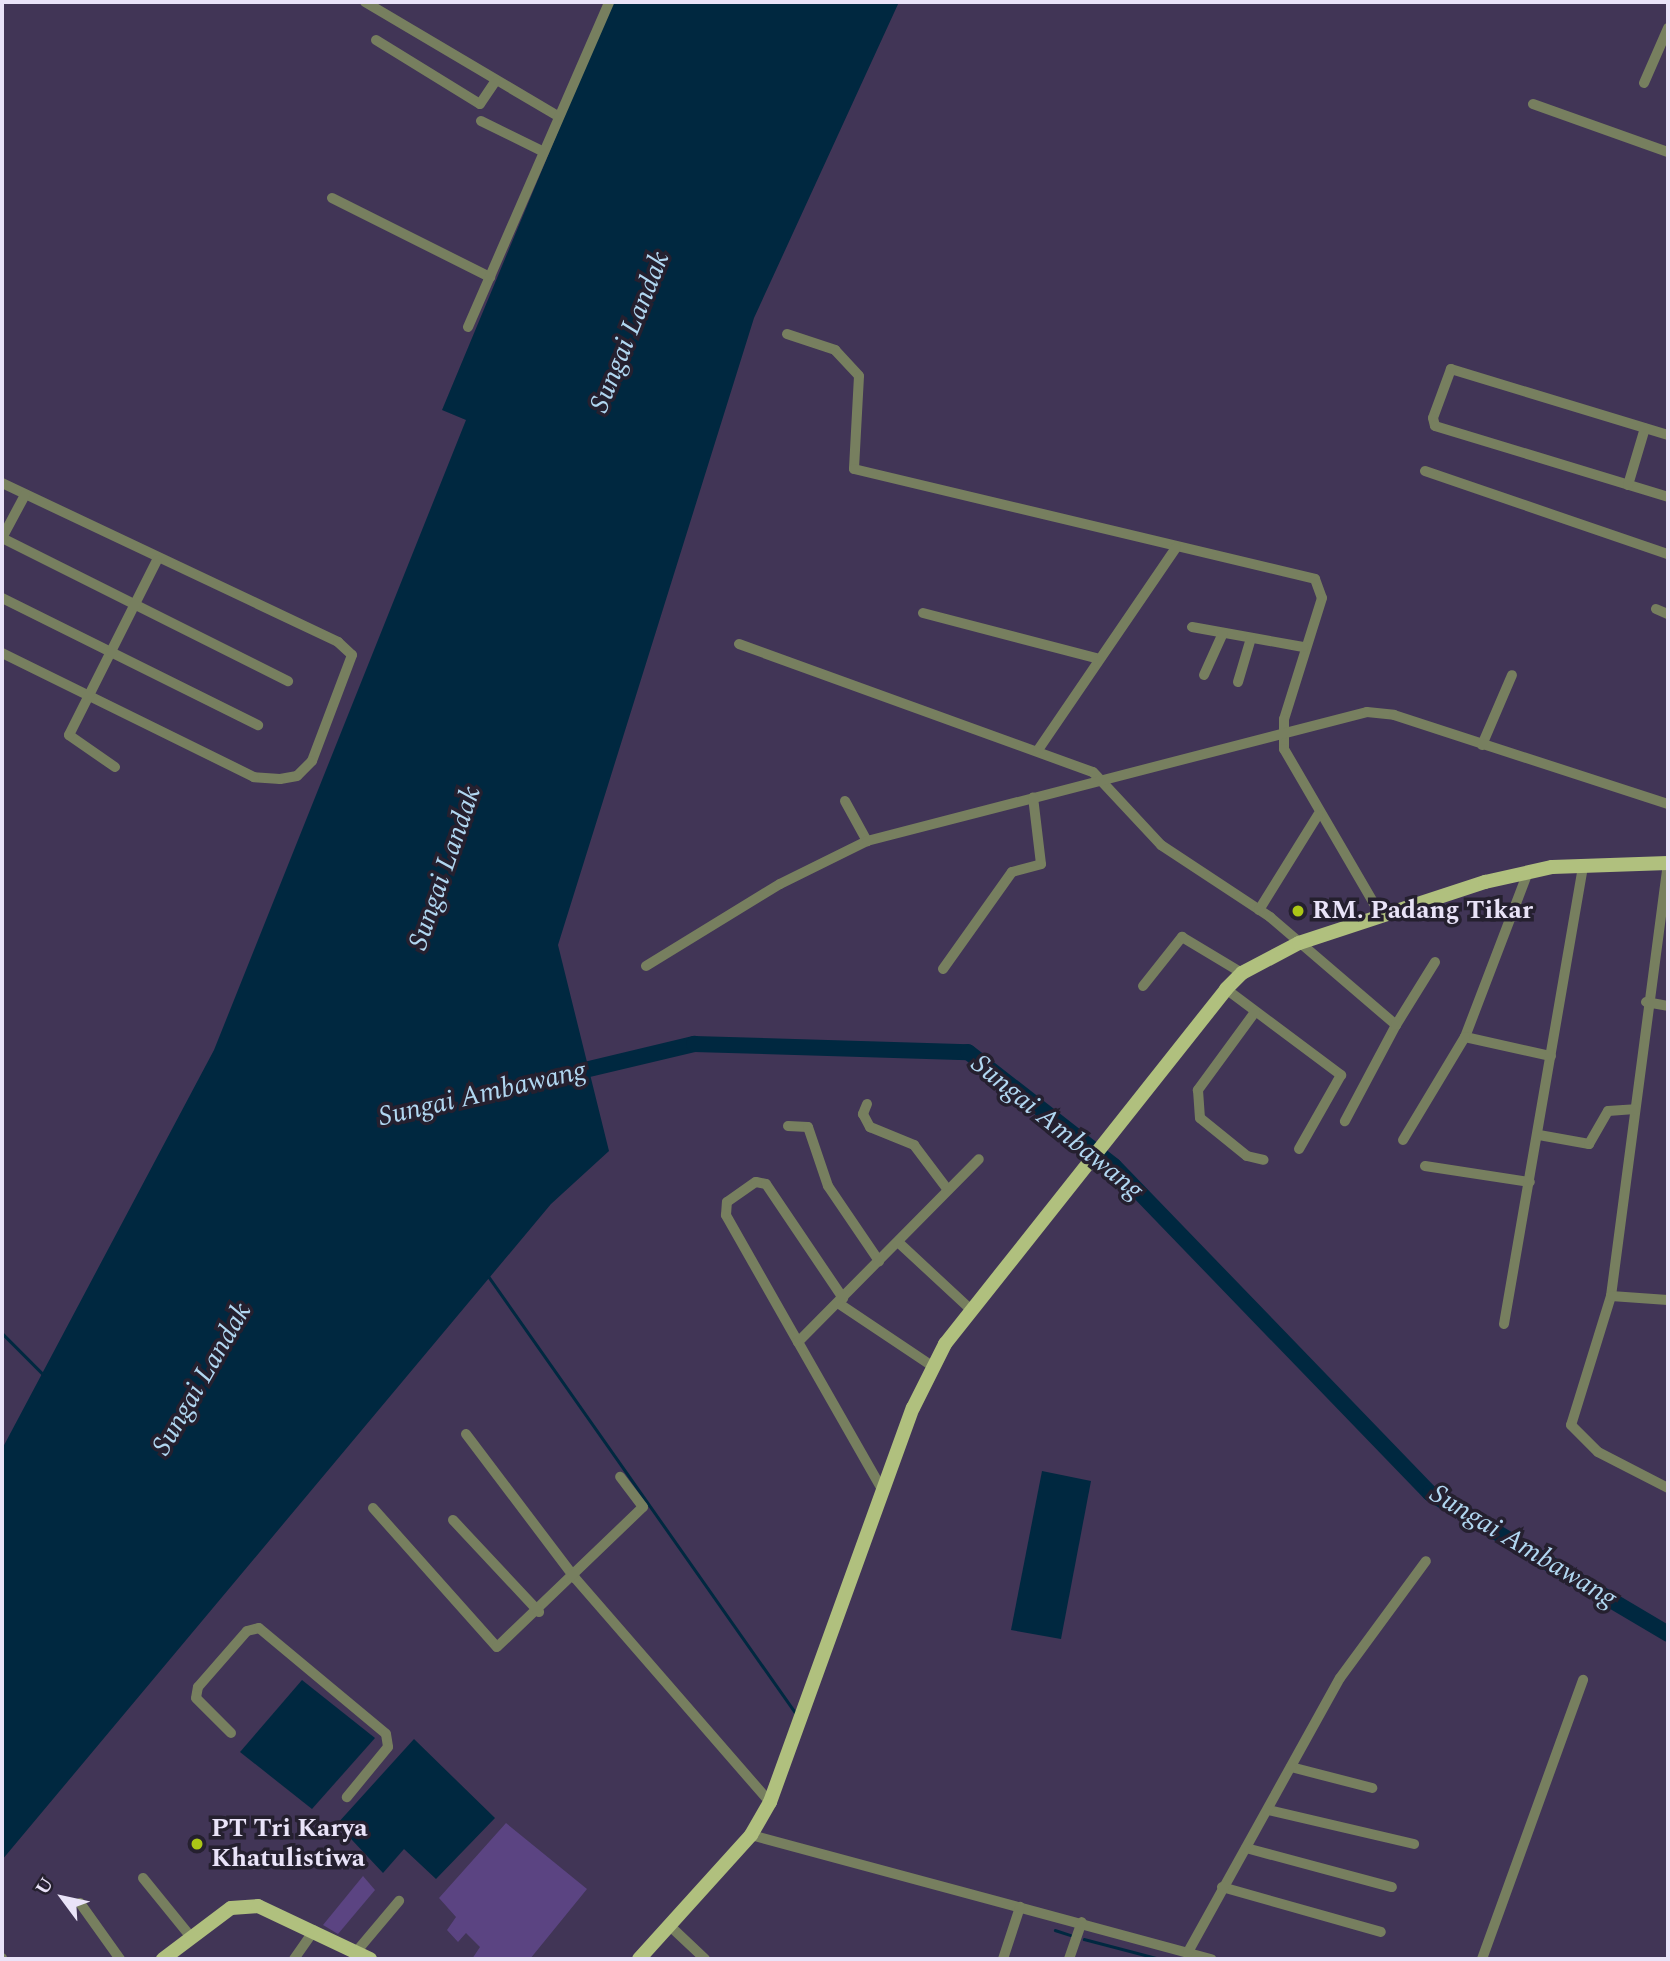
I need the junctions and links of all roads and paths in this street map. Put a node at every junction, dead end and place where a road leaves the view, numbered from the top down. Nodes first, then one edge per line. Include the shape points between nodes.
1 (365, 2) edge
2 (609, 2) edge
3 (1668, 28) edge
4 (376, 40) dead end
5 (495, 82) junction
6 (1644, 83) dead end
7 (1533, 104) dead end
8 (558, 116) junction
9 (481, 121) dead end
10 (542, 151) junction
11 (1668, 152) edge
12 (332, 198) dead end
13 (490, 277) junction
14 (468, 327) dead end
15 (787, 334) dead end
16 (1645, 428) junction
17 (1668, 435) edge
18 (1425, 471) dead end
19 (2, 483) edge
20 (1628, 485) junction
21 (25, 495) junction
22 (1668, 497) edge
23 (2, 538) edge
24 (1176, 548) junction
25 (1668, 554) edge
26 (157, 559) junction
27 (2, 598) edge
28 (135, 605) junction
29 (1656, 609) dead end
30 (923, 613) dead end
31 (1668, 614) edge
32 (1192, 627) dead end
33 (1223, 633) junction
34 (1251, 638) junction
35 (739, 644) dead end
36 (1303, 647) junction
37 (2, 653) edge
38 (111, 653) junction
39 (1096, 658) junction
40 (1205, 675) dead end
41 (1512, 675) dead end
42 (288, 681) dead end
43 (1238, 682) dead end
44 (89, 696) junction
45 (258, 725) dead end
46 (1282, 732) junction
47 (1482, 745) junction
48 (1038, 750) junction
49 (115, 767) dead end
50 (1102, 780) junction
51 (1033, 797) junction
52 (845, 801) dead end
53 (1668, 804) edge
54 (1318, 815) junction
55 (867, 841) junction
56 (1668, 863) edge
57 (1583, 867) junction
58 (1528, 872) junction
59 (1259, 910) junction
60 (1380, 914) junction
61 (1299, 943) junction
62 (1435, 962) dead end
63 (646, 967) dead end
64 (943, 969) dead end
65 (1242, 973) junction
66 (1143, 986) dead end
67 (1226, 989) junction
68 (1646, 1002) junction
69 (1668, 1006) edge
70 (1255, 1012) junction
71 (1396, 1025) junction
72 (1465, 1037) junction
73 (1551, 1056) junction
74 (867, 1104) dead end
75 (1635, 1109) junction
76 (1345, 1121) dead end
77 (788, 1126) dead end
78 (1539, 1135) junction
79 (1403, 1140) dead end
80 (1298, 1149) dead end
81 (979, 1159) dead end
82 (1264, 1160) dead end
83 (1425, 1166) dead end
84 (1530, 1182) junction
85 (948, 1190) junction
86 (898, 1242) junction
87 (879, 1261) junction
88 (1611, 1296) junction
89 (841, 1300) junction
90 (1668, 1300) edge
91 (970, 1309) junction
92 (1504, 1324) dead end
93 (798, 1342) junction
94 (932, 1366) junction
95 (466, 1434) dead end
96 (620, 1477) dead end
97 (1668, 1486) edge
98 (883, 1491) junction
99 (373, 1508) dead end
100 (453, 1520) dead end
101 (1426, 1560) dead end
102 (575, 1578) junction
103 (539, 1612) junction
104 (1583, 1680) dead end
105 (231, 1733) dead end
106 (1291, 1767) junction
107 (1372, 1788) dead end
108 (347, 1797) dead end
109 (770, 1802) junction
110 (1268, 1810) junction
111 (751, 1835) junction
112 (1414, 1844) dead end
113 (1246, 1848) junction
114 (143, 1878) dead end
115 (1392, 1886) dead end
116 (1222, 1887) junction
117 (399, 1901) dead end
118 (80, 1903) dead end
119 (1020, 1907) junction
120 (1082, 1922) junction
121 (670, 1926) junction
122 (314, 1930) junction
123 (1381, 1932) dead end
124 (191, 1937) junction
125 (356, 1952) junction
126 (1188, 1952) junction
127 (167, 1958) edge
128 (120, 1959) edge
129 (294, 1959) edge
130 (370, 1959) edge
131 (639, 1959) edge
132 (705, 1959) edge
133 (1003, 1959) edge
134 (1069, 1959) edge
135 (1212, 1959) edge
136 (1482, 1959) edge

1 - 5 street
2 - 8 street
3 - 6 street
4 - 5 street via 480,104
5 - 8 street
7 - 11 street
8 - 10 street
9 - 10 street
10 - 13 street
12 - 13 street
13 - 14 street
15 - 24 street via 835,350 859,376 853,469
16 - 17 street
16 - 20 street
16 - 20 street via 1451,369 1433,418 1438,427
18 - 25 street
19 - 21 street
20 - 22 street
21 - 23 street
21 - 26 street
23 - 28 street
24 - 36 street via 1315,579 1322,598
24 - 39 street
26 - 28 street
26 - 44 street via 349,650 332,719 312,761 297,776 254,776
27 - 38 street
28 - 38 street
28 - 42 street
29 - 31 street
30 - 39 street
32 - 33 street
33 - 34 street
33 - 40 street
34 - 36 street
34 - 43 street
35 - 48 street
36 - 46 street
37 - 44 street
38 - 44 street
38 - 45 street
39 - 48 street
41 - 47 street
44 - 49 street via 69,740
46 - 47 street via 1381,712
46 - 50 street
46 - 54 street via 1287,761
47 - 53 street
48 - 50 street via 1088,769
50 - 51 street
50 - 59 street via 1161,845
51 - 55 street
51 - 64 street via 1041,864 1012,872
52 - 55 street
54 - 59 street
54 - 60 street
55 - 63 street via 780,884
56 - 57 main road
56 - 68 street
57 - 58 main road
57 - 73 street
58 - 60 main road
58 - 72 street
59 - 61 street
60 - 61 main road
61 - 65 main road
61 - 71 street
62 - 71 street
65 - 66 street via 1182,937
65 - 67 main road
67 - 70 street
67 - 91 main road
68 - 69 street
68 - 75 street
70 - 80 street via 1341,1075
70 - 82 street via 1198,1090 1200,1118 1247,1156
71 - 76 street
72 - 73 street
72 - 79 street
73 - 78 street
74 - 85 street via 863,1114 870,1128 914,1145
75 - 78 street via 1608,1111 1589,1144
75 - 88 street
77 - 87 street via 808,1127 828,1186
78 - 84 street
81 - 85 street
83 - 84 street
84 - 92 street
85 - 86 street
86 - 87 street
86 - 91 street
87 - 89 street
88 - 90 street
88 - 97 street via 1571,1425 1598,1452
89 - 93 street
89 - 93 street via 766,1184 756,1182 733,1197 726,1215
89 - 94 street
91 - 94 main road
93 - 98 street
94 - 98 main road
95 - 102 street
96 - 102 street via 643,1507
98 - 109 main road
99 - 103 street via 493,1646 510,1640
100 - 103 street
101 - 106 street via 1354,1655
102 - 103 street
102 - 109 street
104 - 136 street
105 - 108 street via 196,1698 198,1687 247,1631 258,1628 386,1734 388,1747
106 - 107 street
106 - 110 street
109 - 111 main road
110 - 112 street
110 - 113 street
111 - 119 street
111 - 121 main road
113 - 115 street
113 - 116 street
114 - 124 street
116 - 123 street
116 - 126 street
117 - 125 street
118 - 128 street
119 - 120 street
119 - 133 street
120 - 126 street
120 - 134 street
121 - 131 main road
121 - 132 street
122 - 124 main road via 258,1906 240,1907
122 - 125 main road
122 - 129 street
124 - 127 main road
125 - 130 main road
126 - 135 street

